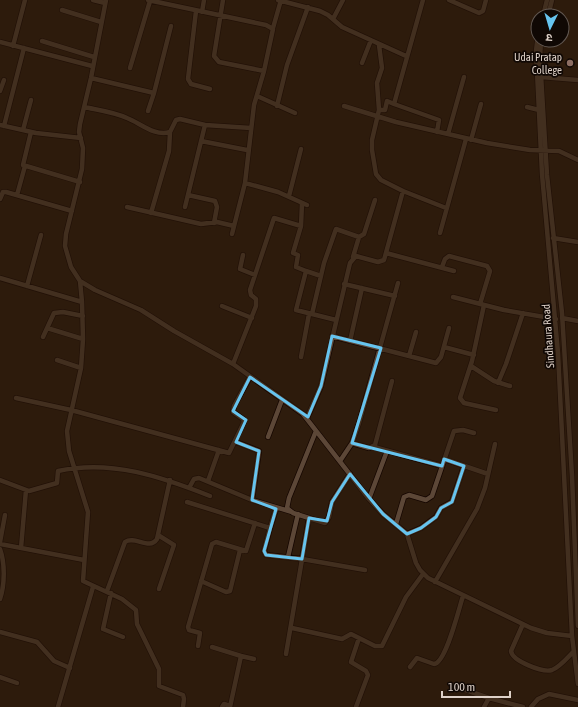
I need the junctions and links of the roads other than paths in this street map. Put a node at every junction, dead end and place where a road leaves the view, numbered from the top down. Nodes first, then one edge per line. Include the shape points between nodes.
1 (25, 0) edge
2 (93, 0) edge
3 (149, 0) edge
4 (174, 0) edge
5 (204, 0) edge
6 (223, 0) edge
7 (278, 0) edge
8 (281, 0) edge
9 (343, 0) edge
10 (423, 0) edge
11 (449, 0) edge
12 (486, 0) edge
13 (106, 1) edge
14 (173, 6) junction
15 (308, 7) junction
16 (62, 10) dead end
17 (196, 11) junction
18 (202, 12) junction
19 (222, 15) junction
20 (333, 19) junction
21 (101, 22) junction
22 (171, 26) dead end
23 (273, 28) junction
24 (370, 40) junction
25 (42, 41) dead end
26 (0, 42) edge
27 (379, 45) junction
28 (13, 46) junction
29 (24, 48) junction
30 (536, 48) edge
31 (541, 48) edge
32 (406, 56) junction
33 (94, 57) junction
34 (362, 63) dead end
35 (92, 66) junction
36 (130, 68) dead end
37 (264, 71) junction
38 (464, 77) dead end
39 (542, 77) junction
40 (91, 78) junction
41 (4, 80) dead end
42 (578, 80) edge
43 (210, 89) dead end
44 (0, 90) edge
45 (154, 93) junction
46 (257, 96) junction
47 (31, 100) dead end
48 (394, 104) junction
49 (481, 104) dead end
50 (277, 106) junction
51 (344, 106) dead end
52 (84, 107) junction
53 (527, 107) dead end
54 (379, 110) junction
55 (539, 110) junction
56 (148, 111) dead end
57 (296, 113) dead end
58 (378, 117) junction
59 (2, 125) edge
60 (205, 125) junction
61 (250, 128) junction
62 (23, 130) junction
63 (31, 132) junction
64 (170, 132) junction
65 (437, 132) junction
66 (448, 134) junction
67 (81, 138) junction
68 (468, 139) junction
69 (201, 141) junction
70 (301, 148) dead end
71 (247, 150) junction
72 (543, 150) junction
73 (578, 160) edge
74 (25, 166) junction
75 (80, 182) junction
76 (245, 183) junction
77 (403, 191) junction
78 (17, 195) junction
79 (188, 195) junction
80 (288, 196) junction
81 (0, 199) edge
82 (375, 200) dead end
83 (127, 207) dead end
84 (185, 207) dead end
85 (446, 208) junction
86 (72, 211) junction
87 (151, 213) junction
88 (214, 223) junction
89 (234, 226) junction
90 (301, 226) junction
91 (440, 233) dead end
92 (232, 234) dead end
93 (41, 235) dead end
94 (359, 236) junction
95 (553, 238) junction
96 (578, 242) edge
97 (386, 254) junction
98 (242, 255) dead end
99 (353, 257) junction
100 (442, 267) junction
101 (306, 271) junction
102 (454, 271) dead end
103 (255, 275) junction
104 (321, 276) junction
105 (0, 278) edge
106 (80, 281) junction
107 (398, 283) dead end
108 (344, 284) junction
109 (27, 286) junction
110 (362, 288) junction
111 (394, 296) junction
112 (453, 297) dead end
113 (82, 302) junction
114 (482, 304) junction
115 (222, 306) dead end
116 (523, 313) junction
117 (310, 314) junction
118 (83, 316) junction
119 (252, 318) junction
120 (562, 318) junction
121 (556, 319) junction
122 (336, 320) junction
123 (578, 321) edge
124 (47, 328) junction
125 (449, 328) dead end
126 (416, 332) dead end
127 (332, 336) junction
128 (43, 337) dead end
129 (83, 338) junction
130 (350, 341) junction
131 (444, 347) junction
132 (380, 348) junction
133 (474, 355) junction
134 (410, 356) junction
135 (300, 357) dead end
136 (57, 360) dead end
137 (233, 364) junction
138 (471, 366) junction
139 (81, 368) junction
140 (250, 377) junction
141 (392, 381) dead end
142 (498, 383) junction
143 (510, 386) dead end
144 (16, 398) dead end
145 (282, 400) junction
146 (71, 410) junction
147 (496, 410) dead end
148 (307, 418) junction
149 (316, 431) junction
150 (474, 433) dead end
151 (268, 437) dead end
152 (236, 442) junction
153 (352, 443) junction
154 (495, 444) dead end
155 (374, 447) junction
156 (219, 450) junction
157 (387, 451) junction
158 (444, 459) junction
159 (340, 461) junction
160 (442, 466) junction
161 (464, 466) junction
162 (73, 467) junction
163 (350, 474) junction
164 (488, 474) junction
165 (0, 480) edge
166 (170, 480) junction
167 (208, 481) junction
168 (189, 488) junction
169 (26, 490) junction
170 (210, 496) dead end
171 (369, 499) junction
172 (252, 500) junction
173 (187, 502) dead end
174 (276, 509) junction
175 (293, 513) junction
176 (298, 514) junction
177 (5, 515) dead end
178 (309, 518) junction
179 (255, 524) junction
180 (396, 524) junction
181 (270, 528) junction
182 (1, 529) edge
183 (406, 534) junction
184 (158, 535) junction
185 (0, 543) edge
186 (21, 548) junction
187 (240, 550) junction
188 (1, 552) edge
189 (288, 557) junction
190 (302, 559) junction
191 (84, 560) junction
192 (576, 566) edge
193 (365, 570) dead end
194 (423, 574) junction
195 (201, 581) junction
196 (436, 582) junction
197 (93, 587) junction
198 (159, 589) dead end
199 (109, 592) junction
200 (463, 596) junction
201 (0, 599) edge
202 (523, 624) junction
203 (578, 626) edge
204 (292, 628) junction
205 (0, 632) edge
206 (572, 636) junction
207 (123, 637) dead end
208 (359, 638) junction
209 (198, 646) dead end
210 (212, 647) dead end
211 (574, 652) junction
212 (286, 654) dead end
213 (241, 656) junction
214 (254, 659) dead end
215 (410, 667) dead end
216 (70, 668) junction
217 (0, 677) edge
218 (17, 683) dead end
219 (451, 684) dead end
220 (578, 684) edge
221 (489, 698) junction
222 (578, 700) edge
223 (183, 706) edge
224 (230, 706) edge
225 (58, 707) edge
226 (189, 707) edge
227 (222, 707) edge
228 (356, 707) edge
229 (484, 707) edge
230 (523, 707) edge
231 (531, 707) edge

1 - 28 street
2 - 13 street
3 - 14 street
3 - 36 street
4 - 14 street
5 - 18 street
6 - 19 street
7 - 8 street
8 - 15 street
8 - 23 street
9 - 20 street
10 - 32 street
11 - 12 street via 479,13
13 - 21 street
14 - 17 street
15 - 20 street
15 - 50 street via 289,60
16 - 21 street
17 - 18 street
17 - 43 street via 188,79 191,84
18 - 19 street
19 - 23 street
19 - 37 street via 214,56 216,59 219,62
20 - 24 street via 342,27
21 - 33 street
22 - 45 street
23 - 37 street
24 - 27 street
24 - 34 street
25 - 33 street
26 - 28 street
27 - 32 street
27 - 54 street via 382,68 377,82
28 - 29 street
29 - 35 street
29 - 59 street
30 - 55 street, Sindhaura Road
31 - 39 street
32 - 48 street
33 - 35 street
35 - 40 street
37 - 46 street
38 - 66 street
39 - 42 street
39 - 72 street
40 - 45 street
40 - 52 street
41 - 44 street
45 - 56 street
46 - 50 street
46 - 61 street
47 - 62 street
48 - 54 street via 387,101 385,110
48 - 65 street via 439,120
49 - 68 street
50 - 57 street
51 - 58 street
52 - 64 street via 127,118 156,132
52 - 67 street via 80,124
53 - 55 street
54 - 58 street
55 - 72 street, Sindhaura Road
58 - 65 street
58 - 77 street via 372,140 376,174 381,180
59 - 62 street
60 - 61 street
60 - 64 street via 180,119 176,120
60 - 69 street
61 - 71 street
62 - 63 street
63 - 67 street
63 - 74 street via 22,162
64 - 87 street via 170,151
65 - 66 street
66 - 68 street
67 - 75 street via 84,155
68 - 72 street
68 - 85 street
69 - 71 street
69 - 79 street
70 - 80 street
71 - 76 street
72 - 73 street via 559,151
72 - 95 street
72 - 121 street, Sindhaura Road
74 - 75 street
74 - 78 street
75 - 86 street
76 - 80 street
76 - 89 street
77 - 85 street
77 - 97 street
78 - 81 street via 3,192
78 - 86 street
79 - 84 street
79 - 88 street via 215,201 217,207
80 - 90 street via 305,204
82 - 94 street via 364,234
83 - 87 street
85 - 91 street
86 - 106 street via 65,246 71,267
87 - 88 street via 201,224
88 - 89 street
89 - 92 street
90 - 101 street via 293,253 298,255 296,267
90 - 103 street via 274,218
93 - 109 street
94 - 99 street
94 - 104 street via 336,229
95 - 96 street
95 - 120 street
97 - 99 street via 382,262
97 - 100 street
98 - 103 street via 240,268
99 - 108 street
100 - 102 street
100 - 114 street via 449,256 488,266 490,271
101 - 104 street
101 - 117 street via 296,310
103 - 119 street via 250,292 257,301
104 - 117 street
105 - 109 street
106 - 113 street
106 - 137 street via 141,310
107 - 111 street
108 - 110 street
108 - 122 street
109 - 113 street
110 - 111 street
110 - 130 street
111 - 132 street
112 - 114 street
113 - 118 street
114 - 116 street
114 - 133 street
115 - 119 street
116 - 121 street
116 - 142 street
117 - 122 street
117 - 135 street
118 - 124 street via 54,313
118 - 129 street
119 - 137 street
120 - 123 street
120 - 192 street
121 - 206 street, Sindhaura Road
122 - 127 street
124 - 128 street
124 - 129 street
125 - 131 street
126 - 134 street
127 - 130 street
127 - 148 street via 321,386
129 - 139 street
130 - 132 street
131 - 133 street
131 - 134 street via 442,357 436,363
132 - 134 street
132 - 153 street
133 - 138 street
136 - 139 street
137 - 140 street
138 - 142 street
138 - 147 street via 460,400
139 - 146 street
140 - 145 street
140 - 152 street via 234,406 234,414 241,417 244,422
141 - 155 street
142 - 143 street
144 - 146 street
145 - 148 street
145 - 151 street
146 - 156 street
146 - 162 street via 67,431
148 - 149 street
149 - 159 street
149 - 175 street via 288,501 287,508
150 - 158 street via 454,431
152 - 156 street via 231,453
152 - 172 street via 260,451
153 - 155 street
153 - 159 street
154 - 164 street
155 - 157 street
156 - 167 street
157 - 160 street
157 - 171 street
158 - 160 street
158 - 161 street
159 - 163 street
160 - 180 street via 430,498 422,499 409,495 404,497
161 - 164 street
161 - 183 street via 452,502 441,508 436,517 421,528
162 - 166 street via 127,470
162 - 169 street via 58,471 57,483
162 - 191 street via 88,512
163 - 171 street
163 - 178 street via 332,502 327,521
164 - 196 street via 477,508
165 - 169 street
166 - 168 street
166 - 184 street
167 - 168 street via 196,478
167 - 172 street
168 - 170 street
169 - 186 street
171 - 180 street via 382,514
172 - 174 street
173 - 179 street
174 - 175 street
174 - 181 street
175 - 176 street
176 - 178 street
176 - 189 street
177 - 182 street
178 - 190 street
179 - 181 street
179 - 187 street via 248,549
180 - 183 street
181 - 189 street via 264,553
182 - 185 street
183 - 194 street
184 - 198 street via 174,545
184 - 199 street via 155,542 151,543 132,540 125,542
185 - 186 street
186 - 191 street
187 - 195 street via 213,542
187 - 195 street via 230,591 226,592
188 - 201 street via 3,584
189 - 190 street
190 - 193 street
190 - 204 street
191 - 197 street via 82,581
192 - 203 street
194 - 196 street
194 - 208 street via 406,596 382,646 375,646
195 - 209 street via 188,627 200,633
196 - 200 street
197 - 199 street
197 - 216 street
199 - 207 street via 103,629
199 - 223 street via 136,610 137,624 159,669 158,686 183,695
200 - 202 street
200 - 215 street via 440,661 434,664 417,658
202 - 206 street via 547,633
202 - 211 street via 511,652 516,659 538,669 550,671
204 - 208 street via 338,638 345,638 351,634
204 - 212 street
205 - 216 street via 37,642 54,661
206 - 211 street, Sindhaura Road
208 - 228 street via 351,662 368,675
210 - 213 street
211 - 220 street, Sindhaura Road
213 - 214 street
213 - 224 street
216 - 225 street
217 - 218 street
219 - 221 street
221 - 229 street
221 - 230 street
222 - 231 street via 549,694 538,699
223 - 226 street
224 - 227 street via 224,704

